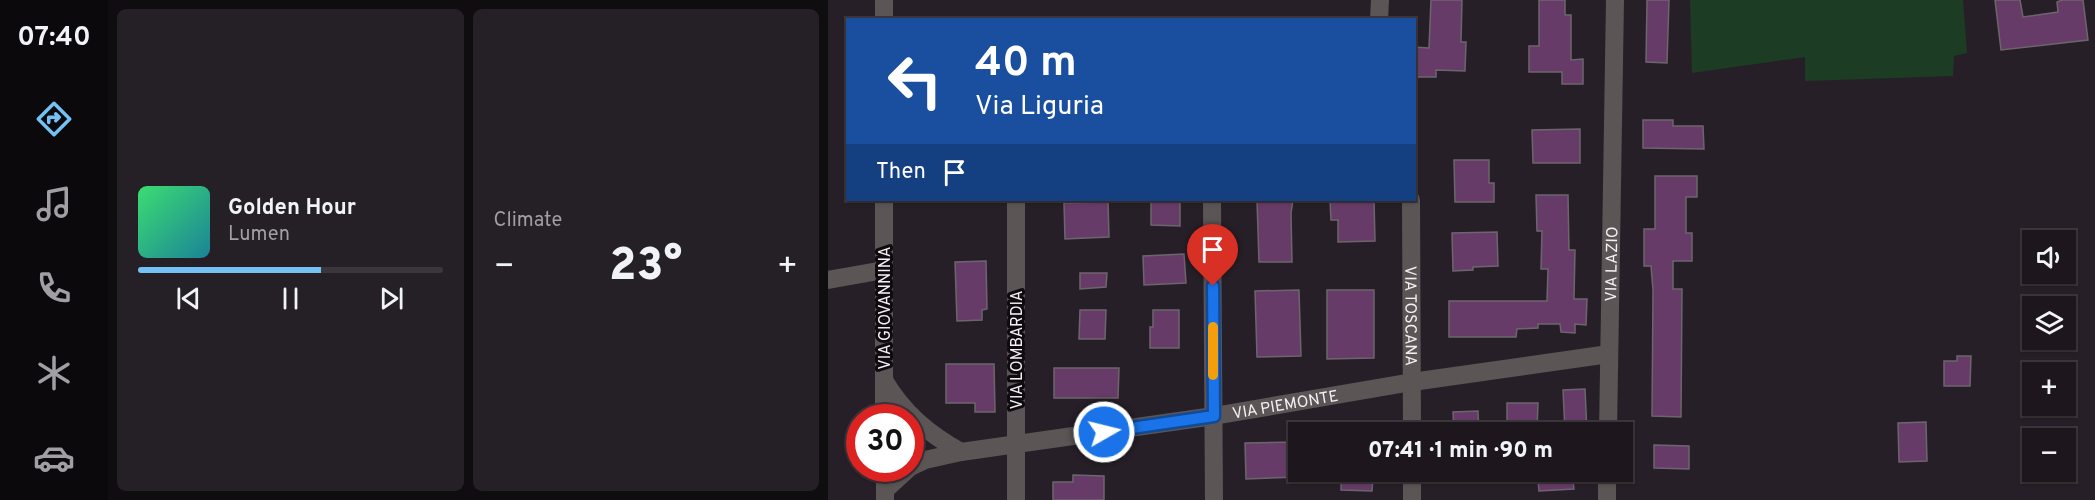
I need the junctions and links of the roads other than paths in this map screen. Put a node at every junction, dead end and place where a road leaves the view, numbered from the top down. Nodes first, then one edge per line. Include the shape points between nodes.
1 (884, 0) edge
2 (1380, 0) edge
3 (1615, 0) edge
4 (884, 18) edge
5 (1378, 18) edge
6 (884, 201) edge
7 (1016, 201) edge
8 (1212, 201) edge
9 (1411, 201) edge
10 (884, 270) junction
11 (828, 280) edge
12 (1609, 354) junction
13 (884, 380) junction
14 (1412, 382) junction
15 (885, 404) edge
16 (900, 404) edge
17 (1214, 416) junction
18 (1412, 422) edge
19 (1608, 422) edge
20 (924, 433) edge
21 (1016, 444) junction
22 (961, 452) junction
23 (924, 461) edge
24 (897, 482) edge
25 (1412, 482) edge
26 (1607, 482) edge
27 (885, 495) edge
28 (1017, 500) edge
29 (1214, 500) edge
30 (1412, 500) edge
31 (1607, 500) edge

1 - 4 street
2 - 5 street
3 - 12 street, VIA LAZIO
6 - 10 street, VIA GIOVANNINA
7 - 21 street, VIA LOMBARDIA
8 - 17 street
9 - 14 street, VIA TOSCANA
10 - 11 street
10 - 13 street, VIA GIOVANNINA
12 - 14 street, VIA PIEMONTE
12 - 19 street, VIA LAZIO
13 - 15 street, VIA GIOVANNINA
13 - 16 street
14 - 17 street, VIA PIEMONTE
14 - 18 street, VIA TOSCANA
17 - 21 street, VIA PIEMONTE
17 - 29 street
20 - 22 street
21 - 22 street, VIA PIEMONTE
21 - 28 street, VIA LOMBARDIA
22 - 23 street, VIA PIEMONTE
24 - 27 street, VIA PIEMONTE
25 - 30 street
26 - 31 street

